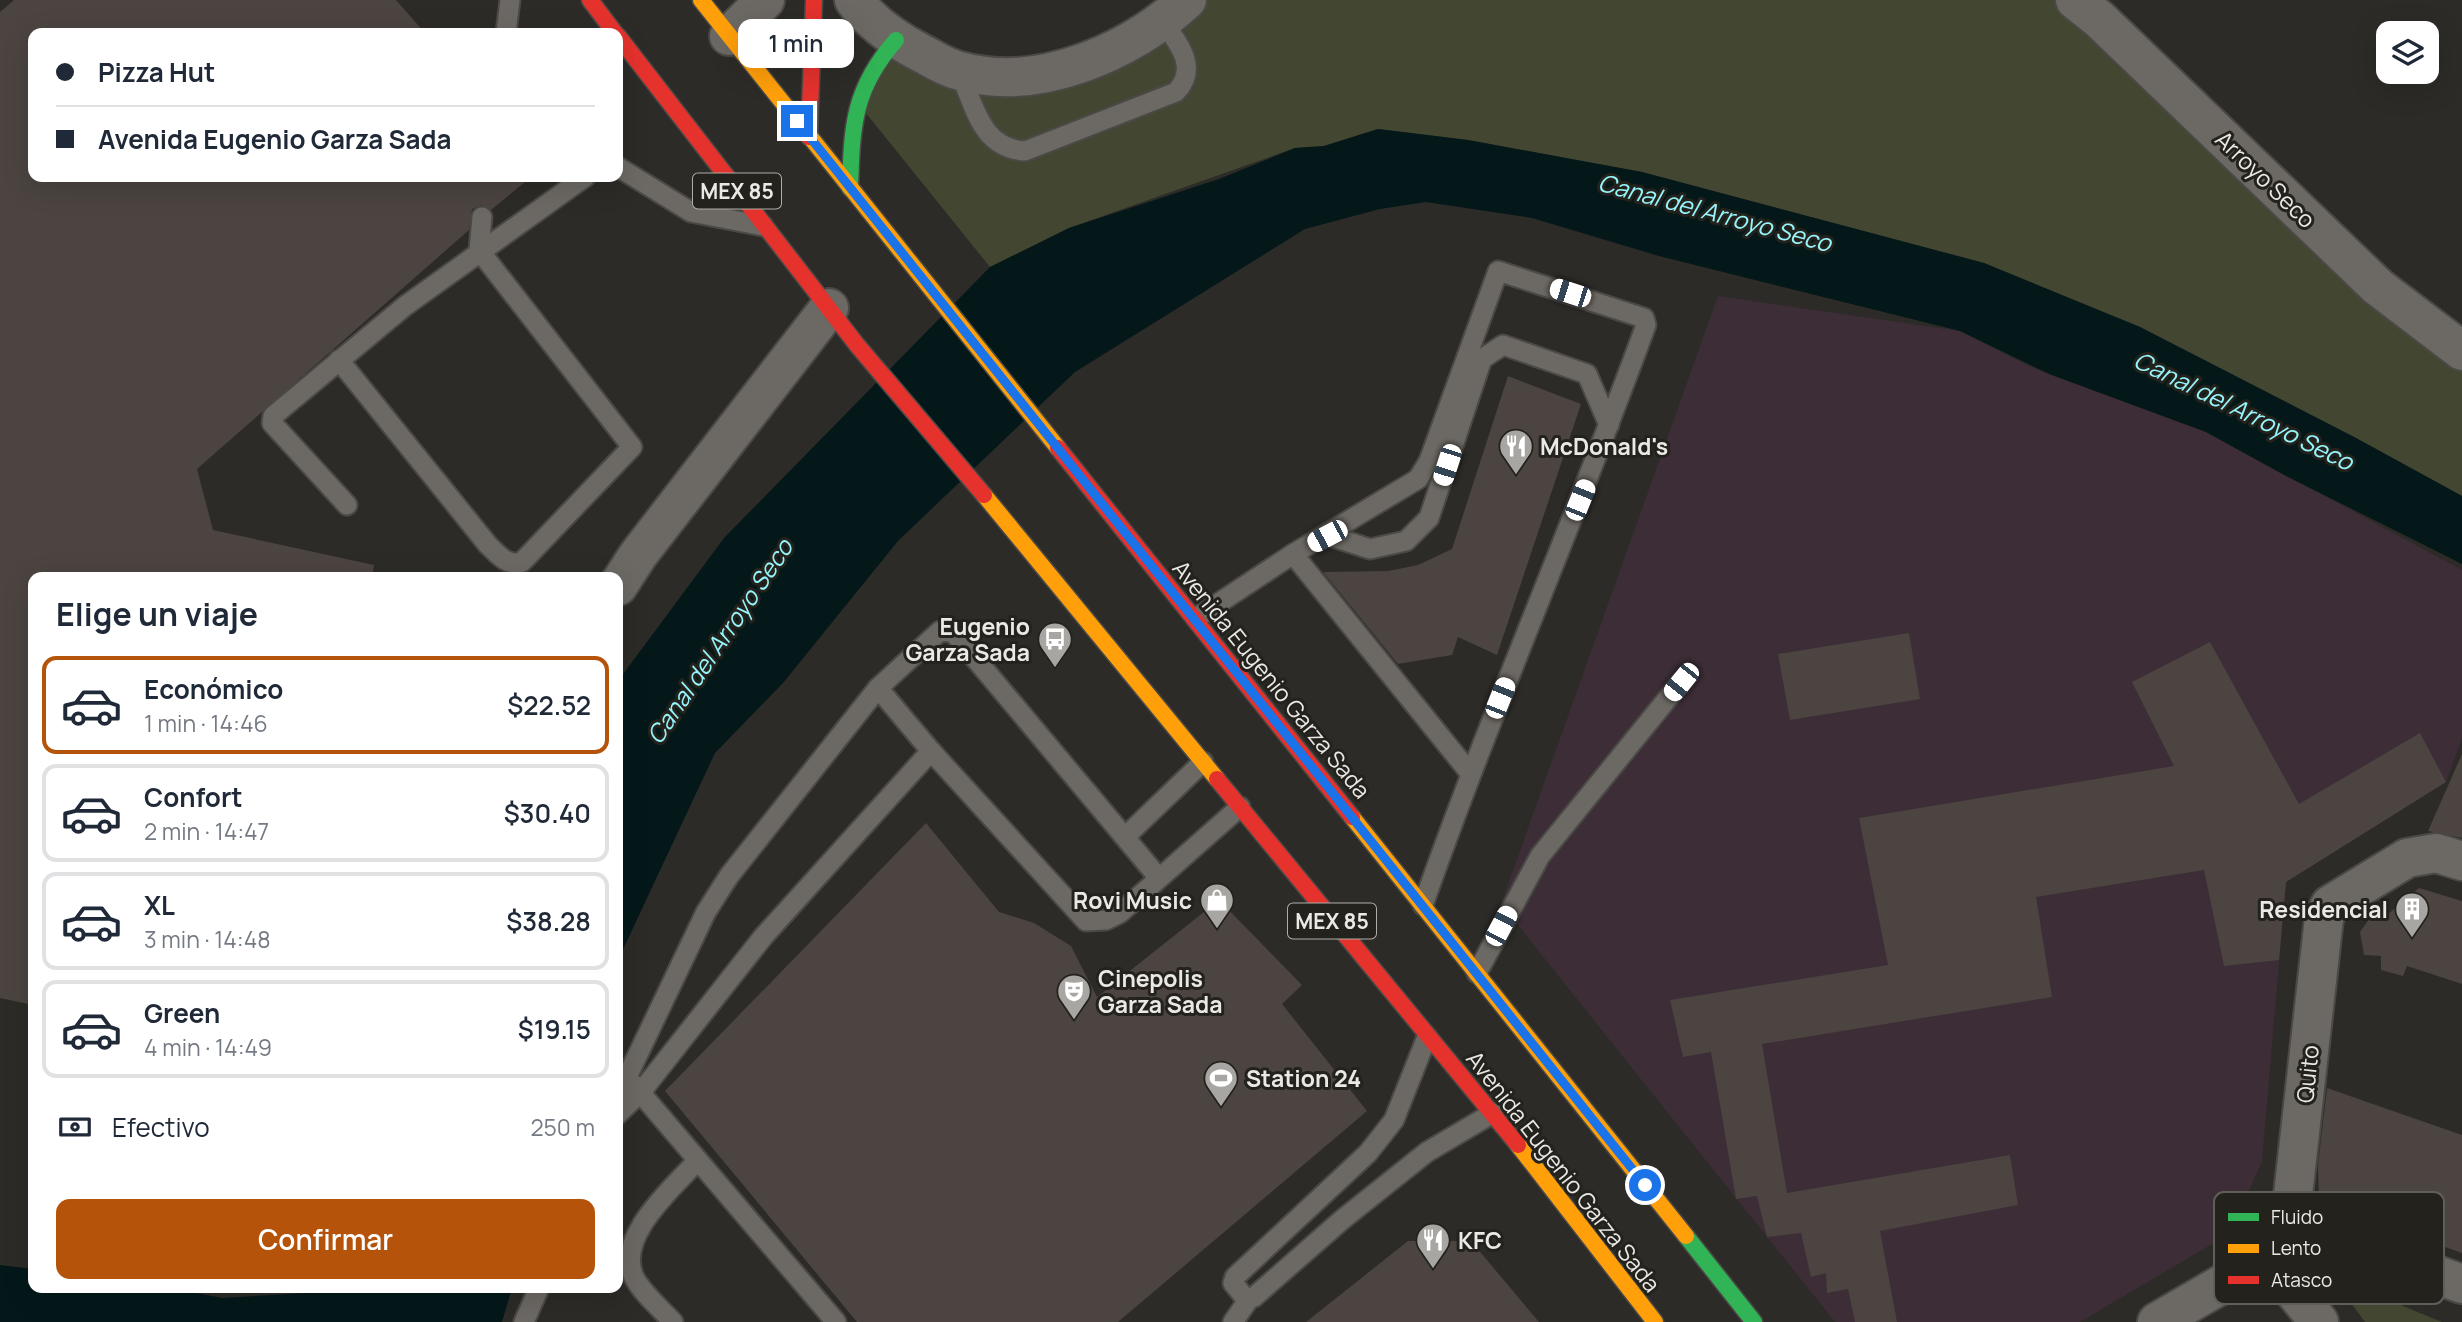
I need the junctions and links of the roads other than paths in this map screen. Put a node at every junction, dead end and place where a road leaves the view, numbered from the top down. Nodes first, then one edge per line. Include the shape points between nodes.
1 (510, 0) edge
2 (590, 0) edge
3 (701, 0) edge
4 (765, 0) edge
5 (814, 0) edge
6 (854, 0) edge
7 (2075, 0) edge
8 (1175, 11) edge
9 (507, 28) edge
10 (612, 28) edge
11 (729, 36) junction
12 (896, 40) junction
13 (623, 43) edge
14 (959, 71) junction
15 (809, 137) junction
16 (623, 170) edge
17 (578, 182) edge
18 (850, 188) junction
19 (482, 218) dead end
20 (764, 226) junction
21 (479, 250) junction
22 (829, 308) junction
23 (2462, 351) edge
24 (339, 360) junction
25 (1609, 425) junction
26 (347, 505) dead end
27 (1327, 536) junction
28 (1293, 554) junction
29 (623, 578) edge
30 (1196, 618) junction
31 (1681, 682) dead end
32 (878, 688) junction
33 (931, 751) junction
34 (1203, 762) junction
35 (1470, 772) junction
36 (1240, 807) junction
37 (1125, 837) junction
38 (2462, 861) edge
39 (1158, 877) junction
40 (1423, 905) junction
41 (1477, 973) junction
42 (1427, 1037) junction
43 (624, 1076) junction
44 (623, 1079) edge
45 (641, 1092) junction
46 (623, 1109) edge
47 (1493, 1113) junction
48 (698, 1160) junction
49 (2293, 1192) edge
50 (2444, 1278) edge
51 (2462, 1284) edge
52 (2214, 1289) edge
53 (537, 1293) edge
54 (1249, 1299) junction
55 (2304, 1304) edge
56 (524, 1322) edge
57 (673, 1322) edge
58 (836, 1322) edge
59 (1233, 1322) edge
60 (1655, 1322) edge
61 (1754, 1322) edge
62 (2158, 1322) edge
63 (2319, 1322) edge

1 - 9 lane
2 - 10 highway, Avenida Eugenio Garza Sada / MEX 85
3 - 11 highway, Avenida Eugenio Garza Sada
4 - 11 street
5 - 15 highway
6 - 12 street
7 - 23 street, Arroyo Seco via 2378,287
8 - 14 street via 1129,44 1084,63 1030,75
8 - 14 lane via 1188,68 1185,82 1176,92 1025,151 1006,150 991,140
11 - 15 highway, Avenida Eugenio Garza Sada
12 - 14 street
12 - 18 highway via 878,58 859,89
13 - 20 highway, Avenida Eugenio Garza Sada / MEX 85
15 - 18 highway, Avenida Eugenio Garza Sada
16 - 20 lane via 691,212
17 - 21 lane
18 - 30 highway, Avenida Eugenio Garza Sada
19 - 21 lane
20 - 22 highway, Avenida Eugenio Garza Sada / MEX 85
21 - 24 lane
21 - 24 lane via 632,447 522,562 507,562 488,545
22 - 29 street
22 - 34 highway, Avenida Eugenio Garza Sada / MEX 85
24 - 26 lane via 271,421
25 - 27 lane via 1587,374 1503,345 1482,359 1429,518 1406,541 1370,549
25 - 27 lane via 1646,325 1644,318 1498,271 1424,471
25 - 35 lane
27 - 28 lane
28 - 30 lane
28 - 35 lane
30 - 40 highway, Avenida Eugenio Garza Sada
31 - 41 lane via 1540,856
32 - 33 lane
32 - 37 lane via 940,631 949,630
32 - 43 lane via 729,876 706,912
33 - 39 lane via 1086,921 1106,920 1120,913
33 - 45 lane via 763,937
34 - 36 highway, Avenida Eugenio Garza Sada / MEX 85
34 - 37 lane
35 - 40 lane
36 - 39 lane
36 - 42 highway, Avenida Eugenio Garza Sada / MEX 85
37 - 39 lane
38 - 49 street, Quito via 2436,853 2407,858 2330,905 2324,918
40 - 41 highway, Avenida Eugenio Garza Sada
41 - 61 highway, Avenida Eugenio Garza Sada
42 - 47 highway, Avenida Eugenio Garza Sada / MEX 85
42 - 54 lane via 1394,1121 1368,1153 1233,1279 1239,1293
43 - 44 lane
43 - 45 lane
45 - 46 lane
45 - 48 lane
47 - 54 lane via 1427,1152
47 - 60 highway, Avenida Eugenio Garza Sada / MEX 85
48 - 57 lane via 637,1231 631,1257 634,1277
48 - 58 lane
50 - 51 street
52 - 62 street, Quito
53 - 56 lane
54 - 59 lane
55 - 63 street

